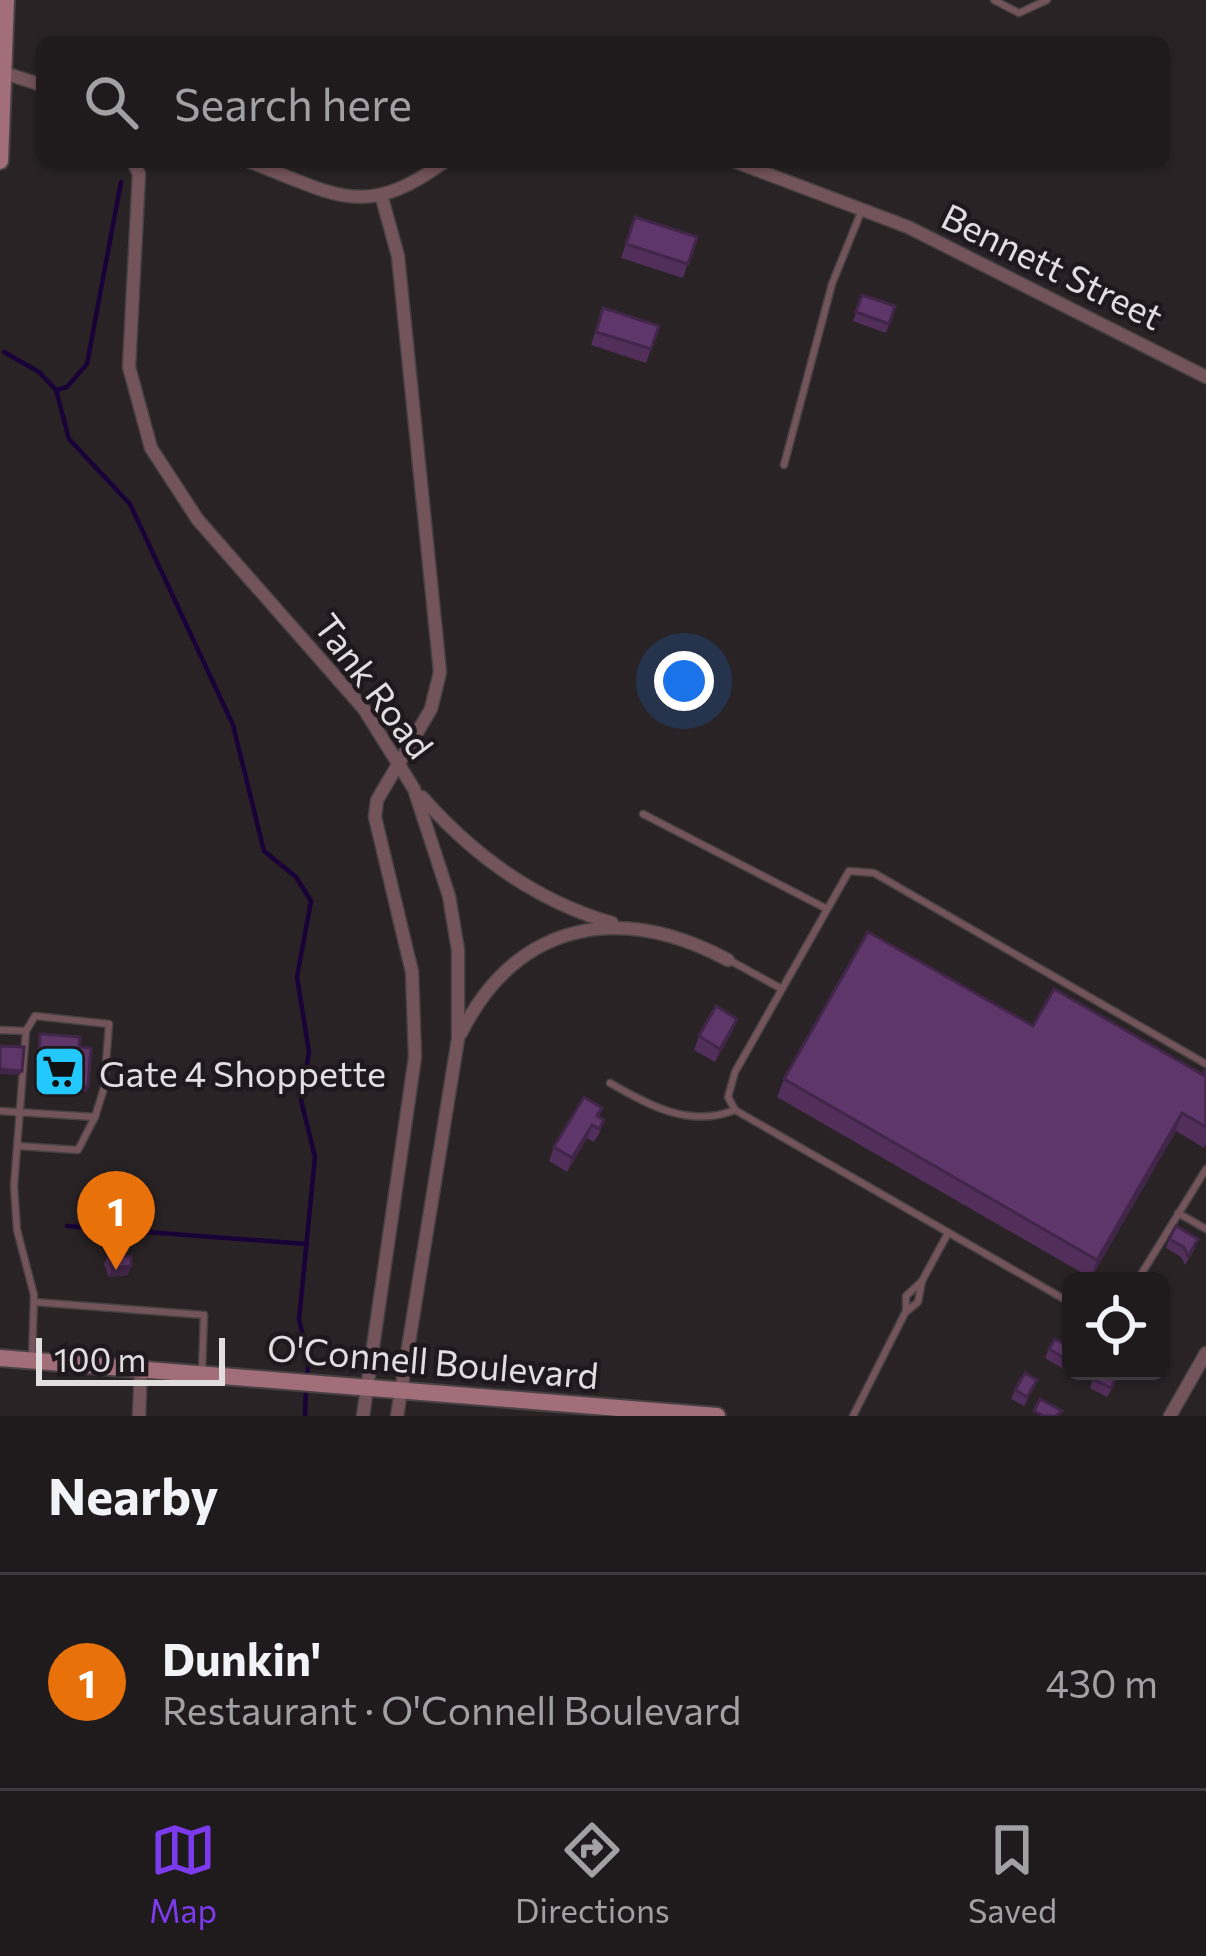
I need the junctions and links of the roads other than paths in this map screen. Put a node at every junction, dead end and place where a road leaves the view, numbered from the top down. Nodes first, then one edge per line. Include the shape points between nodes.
1 (6, 0) edge
2 (994, 0) edge
3 (1047, 0) edge
4 (3, 72) edge
5 (36, 83) edge
6 (0, 161) edge
7 (138, 168) edge
8 (267, 168) edge
9 (436, 168) edge
10 (752, 168) edge
11 (382, 198) junction
12 (862, 208) junction
13 (1206, 377) edge
14 (784, 465) dead end
15 (398, 761) junction
16 (414, 789) junction
17 (643, 814) dead end
18 (827, 909) junction
19 (625, 926) junction
20 (728, 960) joint
21 (782, 989) junction
22 (0, 1030) edge
23 (26, 1031) junction
24 (458, 1039) junction
25 (1206, 1064) edge
26 (610, 1083) dead end
27 (0, 1111) edge
28 (735, 1111) junction
29 (20, 1112) junction
30 (94, 1117) junction
31 (17, 1146) junction
32 (1206, 1169) edge
33 (1178, 1213) junction
34 (1206, 1229) edge
35 (949, 1233) junction
36 (1142, 1272) edge
37 (922, 1281) junction
38 (1062, 1298) edge
39 (34, 1302) junction
40 (906, 1312) junction
41 (1206, 1353) edge
42 (0, 1358) edge
43 (32, 1360) junction
44 (141, 1369) junction
45 (202, 1374) junction
46 (364, 1388) junction
47 (397, 1390) junction
48 (139, 1416) edge
49 (363, 1416) edge
50 (397, 1416) edge
51 (715, 1416) edge
52 (853, 1416) edge
53 (1170, 1416) edge

1 - 4 street
2 - 3 lane via 1019,13
4 - 5 street
4 - 6 street
7 - 15 street, Tank Road via 129,367 151,448 184,502 323,659
8 - 11 street via 338,193
9 - 11 street
10 - 12 street, Bennett Street
11 - 15 street via 398,256 440,673 431,709
12 - 13 street, Bennett Street
12 - 14 lane via 832,284
15 - 16 street, Tank Road
15 - 46 street via 375,817 412,972 415,1057
16 - 19 street via 508,875
16 - 24 street, Tank Road via 449,896
17 - 18 lane
18 - 21 lane
18 - 25 lane via 848,871 874,873
19 - 20 street via 682,938
19 - 24 street via 569,934 532,950 491,985
20 - 21 lane
21 - 28 lane via 728,1087
22 - 23 lane
23 - 29 lane
23 - 30 lane via 35,1016 109,1024
24 - 47 street, Tank Road
26 - 28 lane via 692,1118
27 - 29 lane
28 - 35 lane
29 - 30 lane
29 - 31 lane
30 - 31 lane via 78,1150
31 - 39 lane via 15,1216
32 - 33 lane
33 - 34 lane
33 - 36 lane
35 - 37 lane
35 - 38 lane
37 - 40 lane via 922,1295
37 - 40 lane via 906,1296
39 - 43 lane
39 - 45 lane via 204,1315
40 - 52 lane
41 - 53 street
42 - 43 street, O'Connell Boulevard
43 - 44 street, O'Connell Boulevard
44 - 45 street, O'Connell Boulevard
44 - 48 street
45 - 46 street, O'Connell Boulevard
46 - 47 street, O'Connell Boulevard
46 - 49 street
47 - 50 street, Tank Road
47 - 51 street, O'Connell Boulevard

